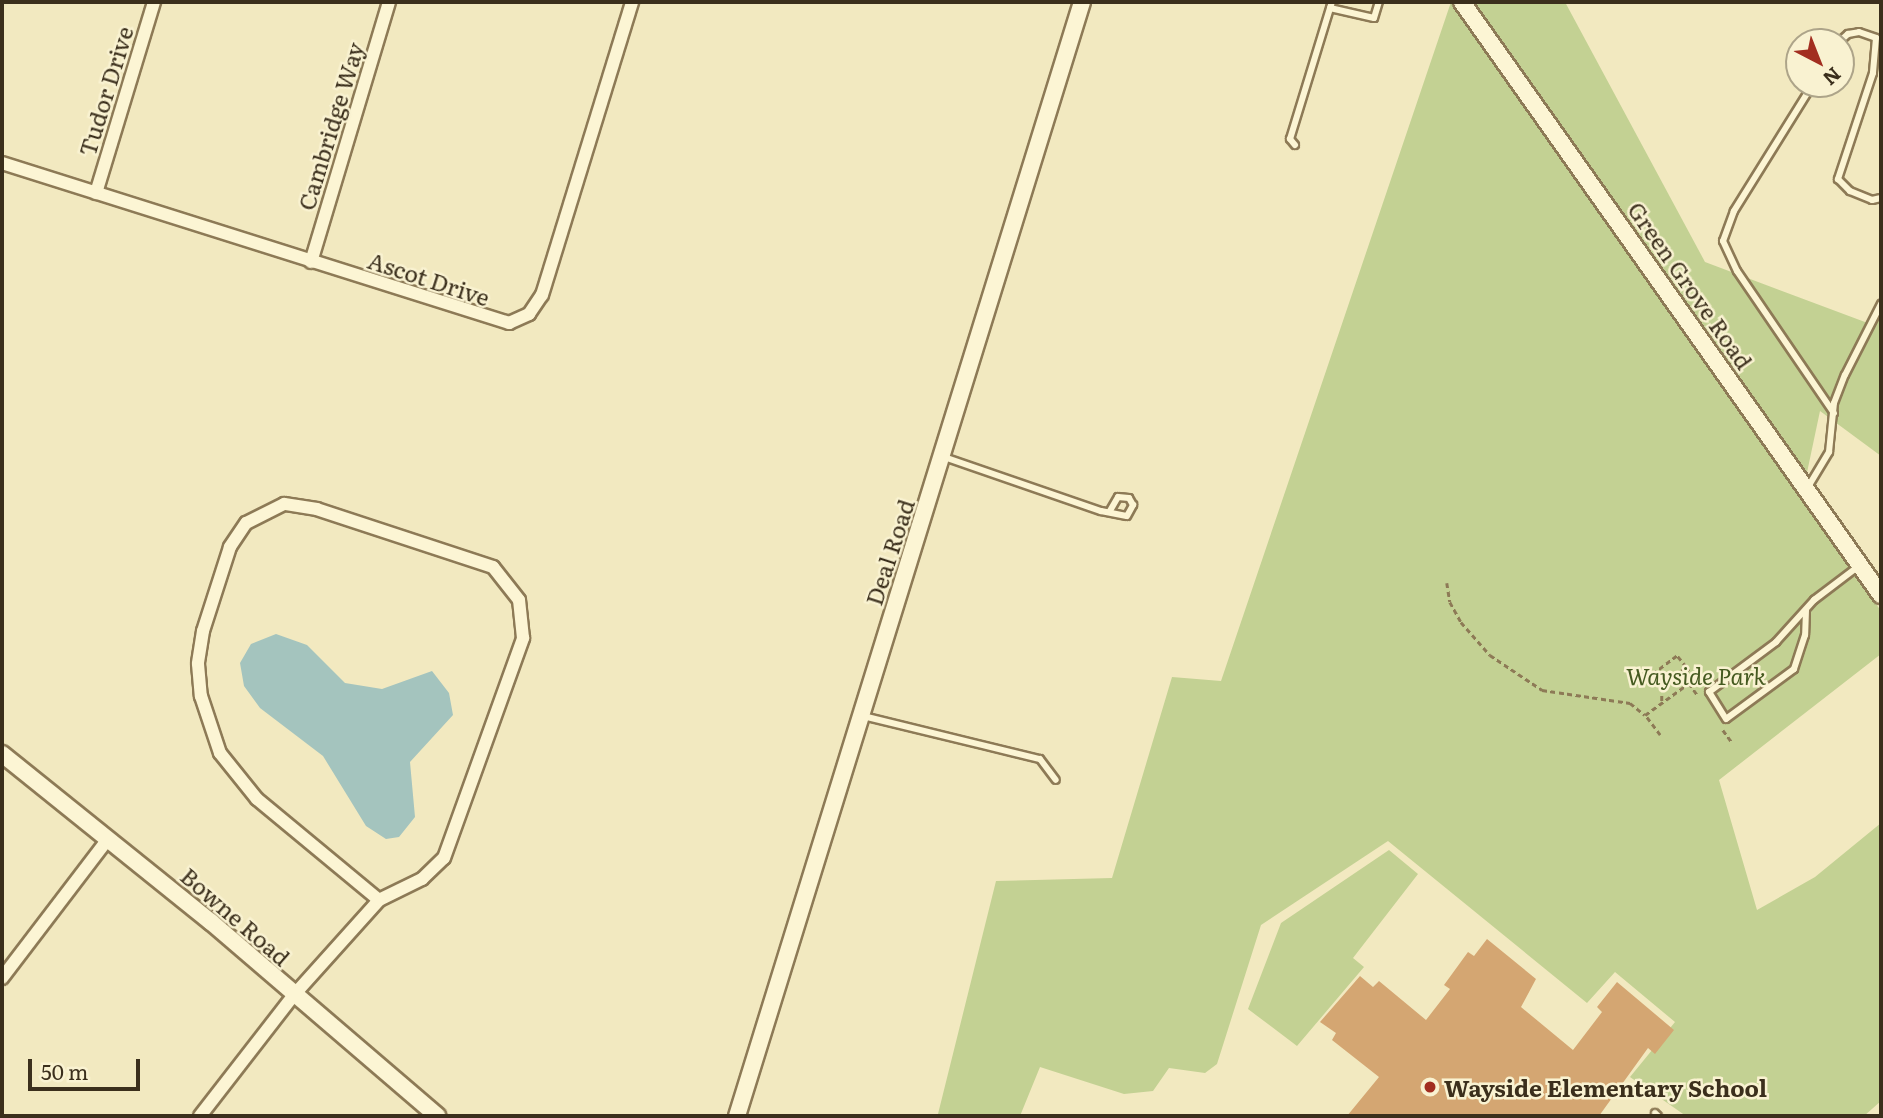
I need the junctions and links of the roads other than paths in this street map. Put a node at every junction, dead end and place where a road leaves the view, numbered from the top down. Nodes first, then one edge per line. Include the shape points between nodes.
1 (154, 2) edge
2 (389, 2) edge
3 (632, 2) edge
4 (1082, 2) edge
5 (1379, 2) edge
6 (1462, 2) edge
7 (1331, 5) edge
8 (1855, 33) edge
9 (1879, 39) edge
10 (1804, 98) edge
11 (1295, 145) dead end
12 (2, 163) edge
13 (96, 193) junction
14 (1881, 198) edge
15 (311, 262) junction
16 (1881, 304) edge
17 (1834, 413) junction
18 (942, 456) junction
19 (1807, 489) junction
20 (1110, 511) dead end
21 (1860, 565) junction
22 (1881, 595) edge
23 (1806, 610) junction
24 (861, 716) junction
25 (2, 754) edge
26 (1056, 780) dead end
27 (108, 839) junction
28 (379, 900) junction
29 (2, 978) edge
30 (293, 996) junction
31 (200, 1116) edge
32 (437, 1116) edge
33 (737, 1116) edge

1 - 13 street, Tudor Drive
2 - 15 street, Cambridge Way
3 - 15 street, Ascot Drive via 542,295 529,314 499,323
4 - 18 street, Deal Road
5 - 7 lane via 1374,18
6 - 19 street, Green Grove Road
7 - 11 lane via 1290,139
8 - 9 lane
9 - 14 lane via 1873,73 1838,179 1850,191 1872,200
10 - 17 lane via 1734,211 1723,241 1737,271
12 - 13 street, Ascot Drive
13 - 15 street, Ascot Drive
16 - 17 lane via 1845,375
17 - 19 lane via 1829,452
18 - 20 lane
18 - 24 street, Deal Road
19 - 21 street, Green Grove Road
21 - 22 street, Green Grove Road
21 - 23 lane
23 - 23 lane via 1776,642 1709,692 1726,719 1794,669 1805,635
24 - 26 lane via 1040,760
24 - 33 street, Deal Road
25 - 27 street, Bowne Road
27 - 29 street
27 - 30 street, Bowne Road via 212,922
28 - 28 street via 422,879 444,858 523,638 523,614 504,577 480,561 317,509 284,504 246,523 230,547 203,631 198,664 201,696 220,753 250,791
28 - 30 street
30 - 31 street
30 - 32 street, Bowne Road

